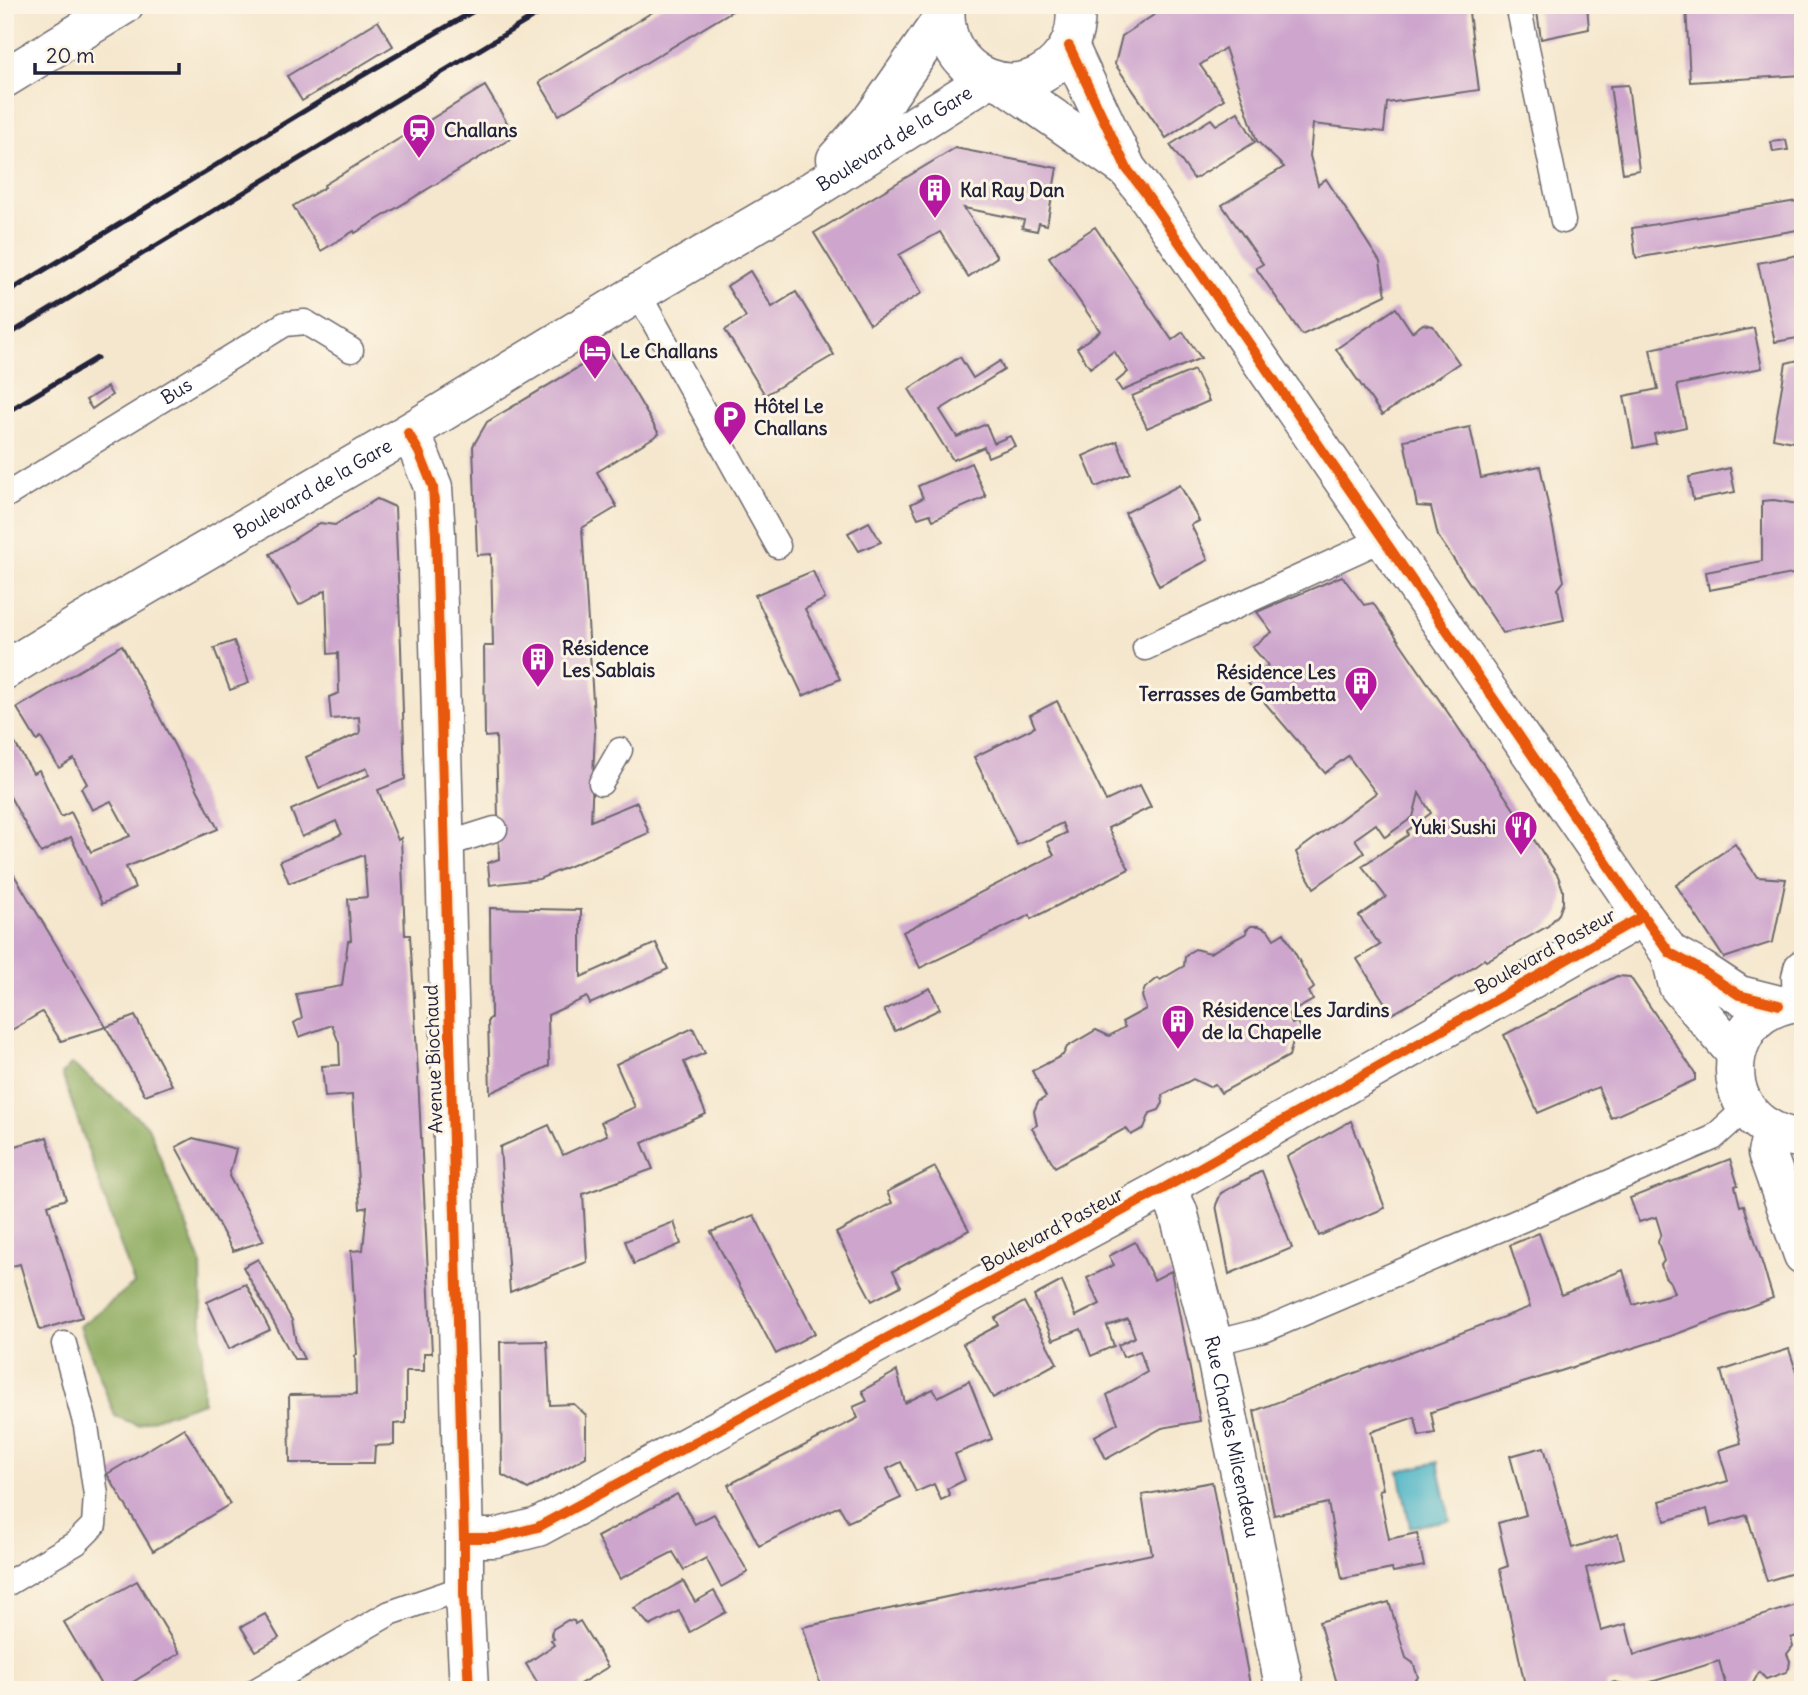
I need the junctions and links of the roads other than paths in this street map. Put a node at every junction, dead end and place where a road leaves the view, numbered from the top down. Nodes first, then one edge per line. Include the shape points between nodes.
1 (124, 5) edge
2 (1107, 5) edge
3 (1518, 5) edge
4 (945, 11) edge
5 (1073, 27) edge
6 (5, 78) edge
7 (995, 80) junction
8 (1127, 169) junction
9 (800, 198) junction
10 (1563, 222) dead end
11 (638, 293) junction
12 (351, 350) dead end
13 (408, 433) junction
14 (5, 496) edge
15 (1383, 538) junction
16 (778, 547) dead end
17 (1145, 648) dead end
18 (5, 670) edge
19 (620, 750) dead end
20 (601, 783) dead end
21 (495, 829) dead end
22 (444, 845) junction
23 (1643, 916) junction
24 (1670, 953) junction
25 (1797, 994) edge
26 (1736, 1054) junction
27 (1774, 1126) edge
28 (1166, 1187) junction
29 (1803, 1255) edge
30 (1213, 1343) junction
31 (64, 1344) dead end
32 (464, 1538) junction
33 (5, 1585) edge
34 (464, 1593) junction
35 (257, 1690) edge
36 (469, 1690) edge
37 (1285, 1690) edge

1 - 6 street
2 - 5 street
3 - 10 lane
4 - 7 street via 947,36 956,54 970,69
4 - 9 street, Boulevard de la Gare via 873,118
5 - 7 street via 1058,62 1042,75 1023,81
5 - 8 street
7 - 8 street
7 - 9 street, Boulevard de la Gare
8 - 15 street
9 - 11 street, Boulevard de la Gare
11 - 13 street, Boulevard de la Gare
11 - 16 lane
12 - 14 lane, Bus via 304,322 285,324
13 - 18 street, Boulevard de la Gare
13 - 22 street, Avenue Biochaud via 433,487
15 - 17 lane
15 - 23 street
19 - 20 lane
21 - 22 lane
22 - 32 street, Avenue Biochaud
23 - 24 street
23 - 28 street, Boulevard Pasteur
24 - 25 street via 1739,995
24 - 26 street via 1678,986
25 - 26 street via 1760,1016 1745,1033
26 - 27 street via 1734,1077 1741,1099
27 - 29 street via 1768,1153
27 - 30 lane via 1713,1138 1264,1329
28 - 30 street, Rue Charles Milcendeau via 1178,1211
28 - 32 street, Boulevard Pasteur via 538,1527 495,1538
30 - 37 street, Rue Charles Milcendeau
31 - 33 lane via 86,1426 96,1495 94,1525 76,1543
32 - 34 street, Avenue Biochaud
34 - 35 lane via 451,1592 390,1612
34 - 36 street, Avenue Biochaud

